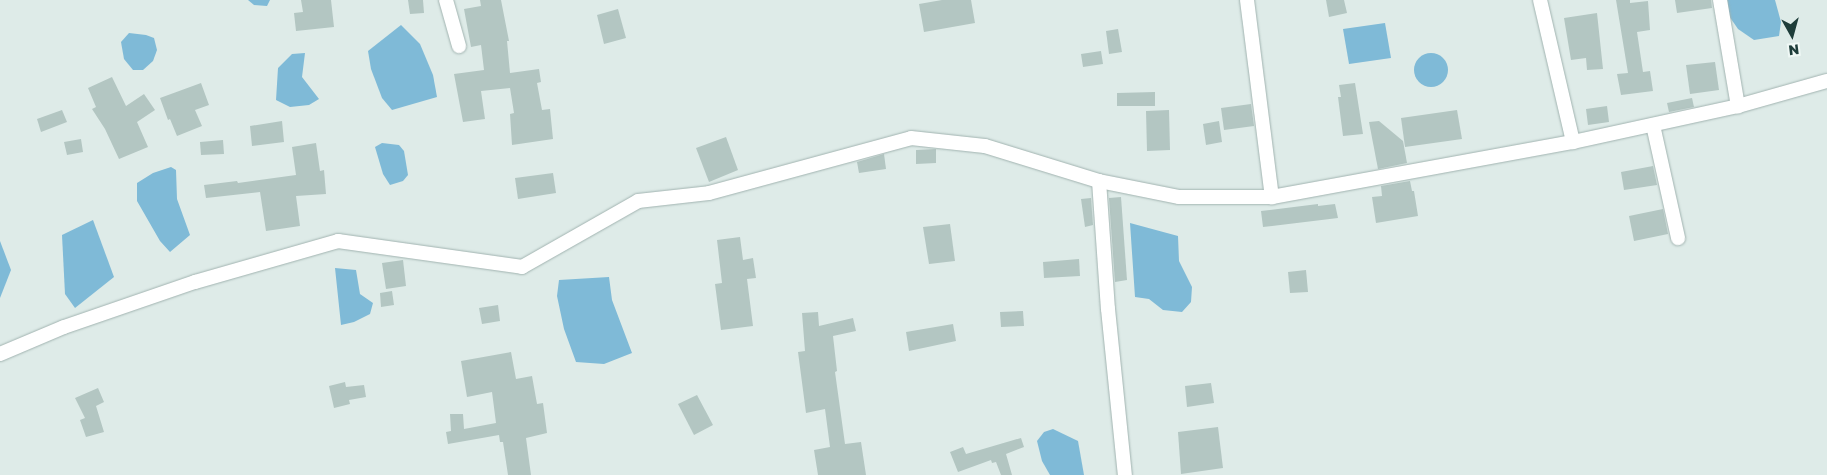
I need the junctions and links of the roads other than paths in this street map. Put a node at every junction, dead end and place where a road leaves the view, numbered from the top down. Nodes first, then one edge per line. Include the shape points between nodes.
1 (446, 0) edge
2 (1247, 0) edge
3 (1540, 0) edge
4 (1720, 0) edge
5 (459, 46) dead end
6 (1827, 81) edge
7 (1738, 106) junction
8 (1653, 125) junction
9 (1573, 142) junction
10 (1099, 181) junction
11 (1272, 197) junction
12 (1678, 238) dead end
13 (0, 354) edge
14 (1125, 475) edge

1 - 5 street
2 - 11 street
3 - 9 street
4 - 7 street
6 - 7 street
7 - 8 street
8 - 9 street
8 - 12 street
9 - 11 street
10 - 11 street via 1179,197
10 - 13 street via 985,146 911,138 709,193 638,201 522,266 338,241 195,282 64,327
10 - 14 street

